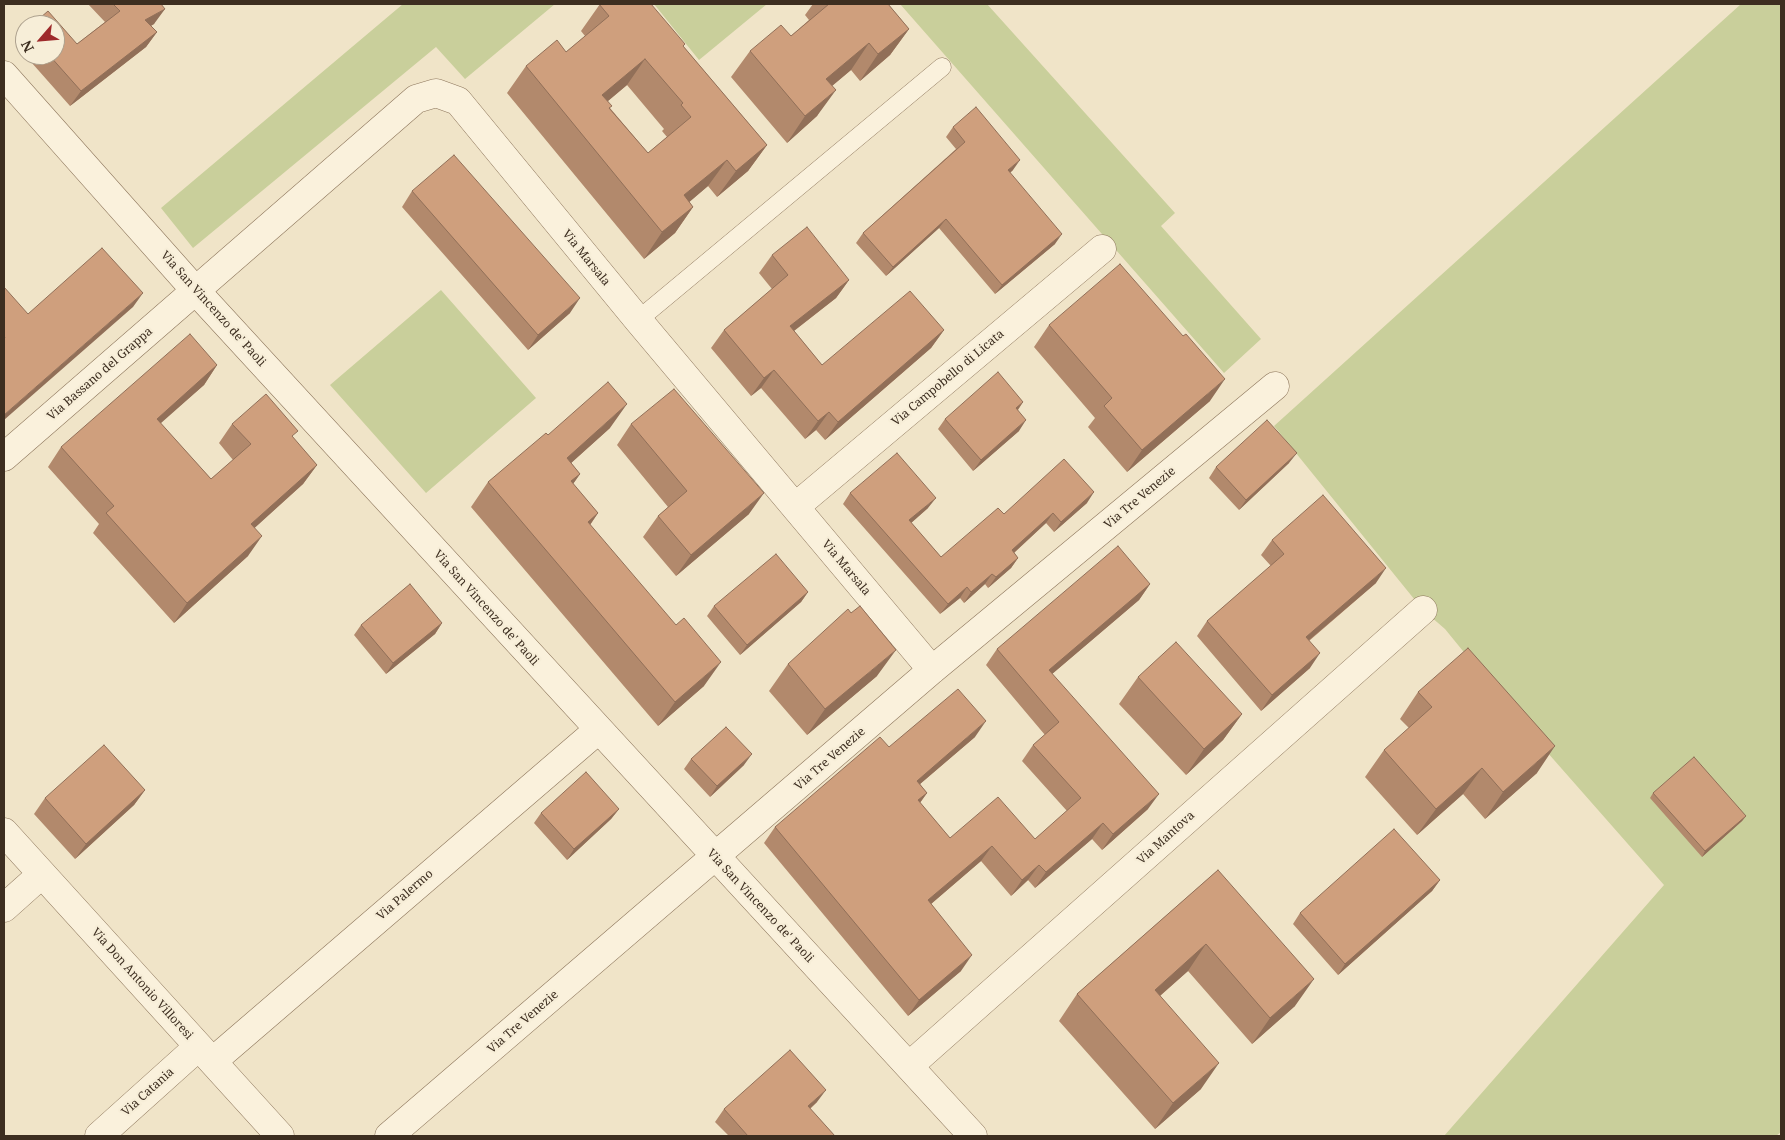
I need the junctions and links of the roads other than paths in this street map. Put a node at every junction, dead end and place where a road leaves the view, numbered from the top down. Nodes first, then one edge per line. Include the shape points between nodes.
1 (942, 67) dead end
2 (4, 75) edge
3 (1102, 248) dead end
4 (195, 290) junction
5 (638, 320) junction
6 (1276, 386) dead end
7 (4, 457) edge
8 (795, 507) junction
9 (1423, 610) dead end
10 (932, 670) junction
11 (598, 730) junction
12 (4, 832) edge
13 (715, 858) junction
14 (42, 874) junction
15 (4, 908) edge
16 (206, 1054) junction
17 (910, 1066) junction
18 (99, 1136) edge
19 (280, 1136) edge
20 (389, 1136) edge
21 (973, 1136) edge

1 - 5 lane
2 - 4 street, Via San Vincenzo de' Paoli
3 - 8 street, Via Campobello di Licata
4 - 5 street, Via Marsala via 416,99 436,93 458,101
4 - 7 street, Via Bassano del Grappa
4 - 11 street, Via San Vincenzo de' Paoli
5 - 8 street, Via Marsala
6 - 10 street, Via Tre Venezie
8 - 10 street, Via Marsala
9 - 17 street, Via Mantova
10 - 13 street, Via Tre Venezie
11 - 13 street, Via San Vincenzo de' Paoli
11 - 16 street, Via Palermo
12 - 14 street, Via Don Antonio Villoresi
13 - 17 street, Via San Vincenzo de' Paoli
13 - 20 street, Via Tre Venezie
14 - 15 street
14 - 16 street, Via Don Antonio Villoresi
16 - 18 street, Via Catania
16 - 19 street, Via Don Antonio Villoresi
17 - 21 street, Via San Vincenzo de' Paoli

